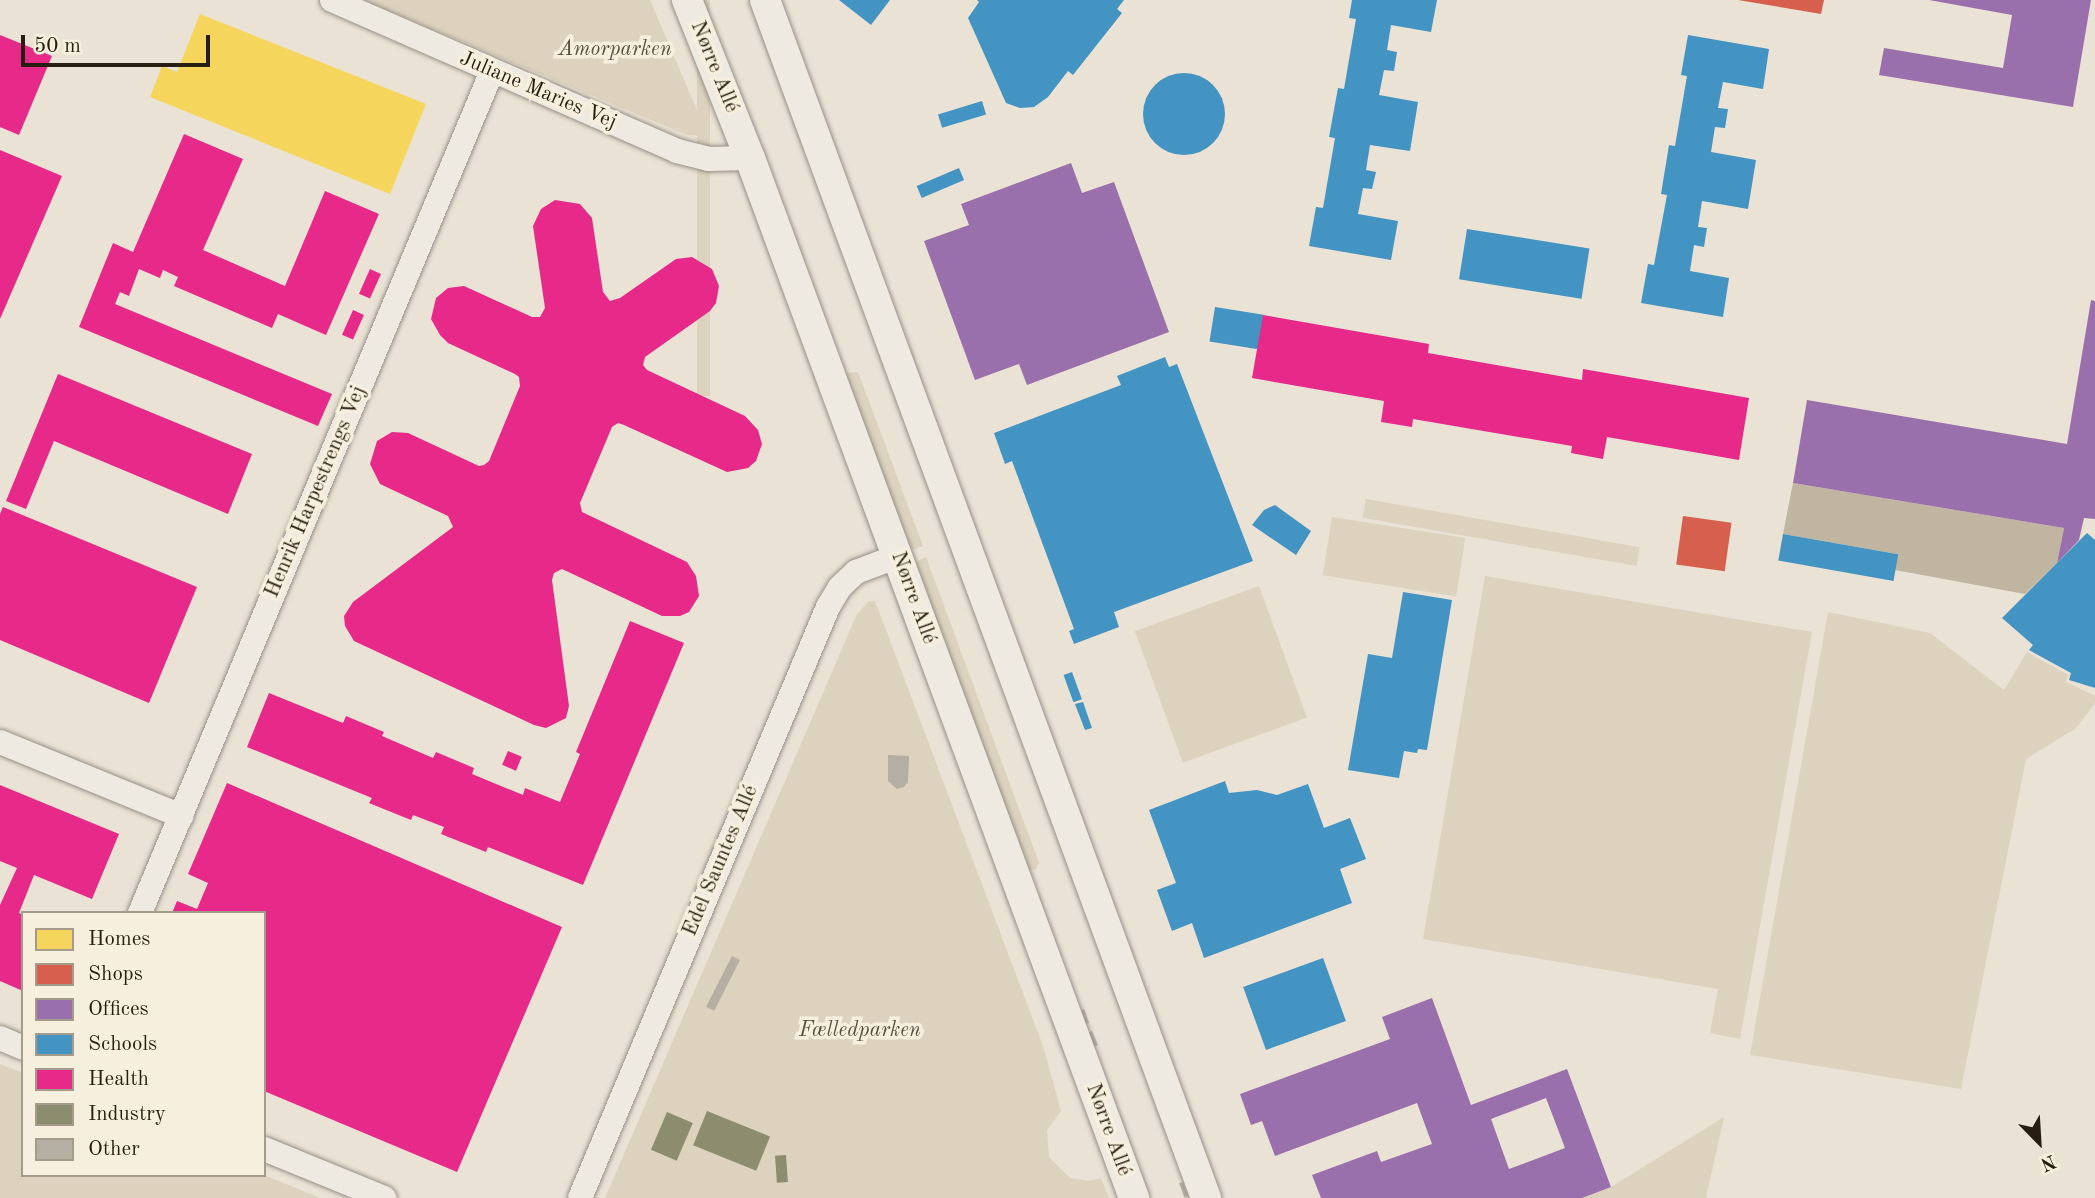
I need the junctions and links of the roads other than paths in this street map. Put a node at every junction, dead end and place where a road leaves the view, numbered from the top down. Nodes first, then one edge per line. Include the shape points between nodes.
1 (332, 0) edge
2 (687, 0) edge
3 (765, 0) edge
4 (492, 71) junction
5 (750, 158) junction
6 (898, 556) junction
7 (0, 742) edge
8 (181, 816) junction
9 (141, 911) edge
10 (0, 1038) edge
11 (21, 1047) edge
12 (266, 1150) edge
13 (384, 1198) edge
14 (580, 1198) edge
15 (1134, 1198) edge
16 (1206, 1198) edge

1 - 4 street, Juliane Maries Vej
2 - 5 street, Nørre Allé
3 - 16 street
4 - 5 street, Juliane Maries Vej via 677,151 709,159
4 - 8 street, Henrik Harpestrengs Vej
5 - 6 street, Nørre Allé
6 - 14 street, Edel Sauntes Allé via 856,572 828,607
6 - 15 street, Nørre Allé
7 - 8 street
8 - 9 street, Henrik Harpestrengs Vej
10 - 11 street
12 - 13 street

